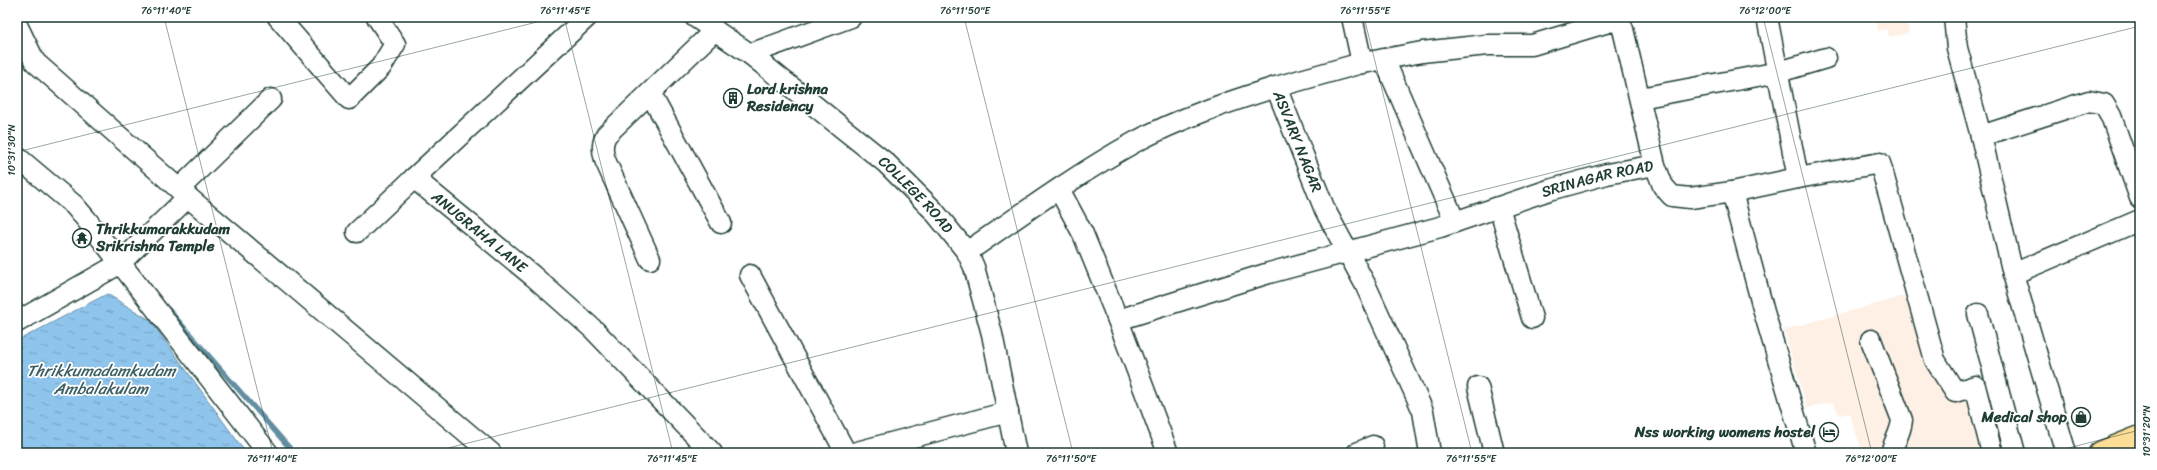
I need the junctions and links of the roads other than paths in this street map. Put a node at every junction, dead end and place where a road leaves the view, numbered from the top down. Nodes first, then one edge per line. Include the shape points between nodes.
1 (278, 17) edge
2 (378, 17) edge
3 (587, 17) edge
4 (695, 17) edge
5 (851, 17) edge
6 (1352, 17) edge
7 (1768, 17) edge
8 (1954, 17) edge
9 (17, 25) edge
10 (715, 30) junction
11 (750, 54) junction
12 (1384, 58) junction
13 (1826, 58) dead end
14 (1362, 63) junction
15 (1779, 72) junction
16 (1276, 87) junction
17 (650, 93) junction
18 (1640, 98) junction
19 (271, 99) dead end
20 (1981, 136) junction
21 (1655, 165) junction
22 (22, 168) edge
23 (414, 178) junction
24 (1798, 178) junction
25 (1059, 189) junction
26 (1732, 192) junction
27 (184, 193) junction
28 (2140, 198) edge
29 (1500, 207) junction
30 (2140, 220) edge
31 (1455, 222) junction
32 (721, 223) dead end
33 (357, 232) dead end
34 (967, 252) junction
35 (1349, 252) junction
36 (650, 259) dead end
37 (119, 264) junction
38 (2013, 274) junction
39 (750, 275) dead end
40 (1978, 314) dead end
41 (1532, 318) dead end
42 (1118, 320) junction
43 (17, 322) edge
44 (1871, 340) dead end
45 (1478, 387) dead end
46 (1008, 412) junction
47 (2140, 437) edge
48 (268, 453) edge
49 (491, 453) edge
50 (712, 453) edge
51 (846, 453) edge
52 (853, 453) edge
53 (1016, 453) edge
54 (1168, 453) edge
55 (1430, 453) edge
56 (1494, 453) edge
57 (1806, 453) edge
58 (1891, 453) edge
59 (1992, 453) edge
60 (2015, 453) edge
61 (2066, 453) edge
62 (2100, 453) edge

1 - 2 street via 349,99 381,67 395,44
3 - 23 street
4 - 10 street, COLLEGE ROAD
5 - 11 street
6 - 14 street
7 - 15 street
8 - 20 street via 1957,48
9 - 27 street via 35,62
10 - 11 street, COLLEGE ROAD
10 - 17 street
11 - 34 street, COLLEGE ROAD via 886,164 933,210
12 - 14 street
12 - 18 street via 1487,45 1532,45 1612,22 1619,23 1623,29
12 - 31 street
13 - 15 street
14 - 16 street
15 - 18 street
15 - 24 street
16 - 25 street, ASVARY NAGAR via 1207,109 1135,142
16 - 35 street, ASVARY NAGAR via 1326,210
17 - 32 street
17 - 36 street via 606,135 602,151
18 - 21 street
19 - 27 street
20 - 28 street via 2089,100 2104,104 2111,116
20 - 38 street
21 - 26 street, SRINAGAR ROAD via 1663,186 1672,196 1690,198
21 - 29 street, SRINAGAR ROAD via 1607,174
22 - 37 street via 74,205
23 - 33 street
23 - 50 street, ANUGRAHA LANE via 594,330
24 - 26 street, SRINAGAR ROAD
24 - 59 street, SRINAGAR ROAD via 1880,163 1935,360 1955,392 1975,386
25 - 34 street, ASVARY NAGAR
25 - 42 street via 1083,234
26 - 57 street
27 - 37 street
27 - 49 street
29 - 31 street, SRINAGAR ROAD
29 - 41 street
30 - 38 street
31 - 35 street, SRINAGAR ROAD
34 - 46 street, COLLEGE ROAD via 974,267 992,334
35 - 42 street, SRINAGAR ROAD via 1269,273
35 - 55 street, ASVARY NAGAR via 1423,411
37 - 43 street
37 - 48 street
38 - 61 street
39 - 51 street
40 - 60 street
42 - 54 street
44 - 58 street via 1902,420 1901,431
45 - 56 street
46 - 52 street
46 - 53 street, COLLEGE ROAD
47 - 62 main road

